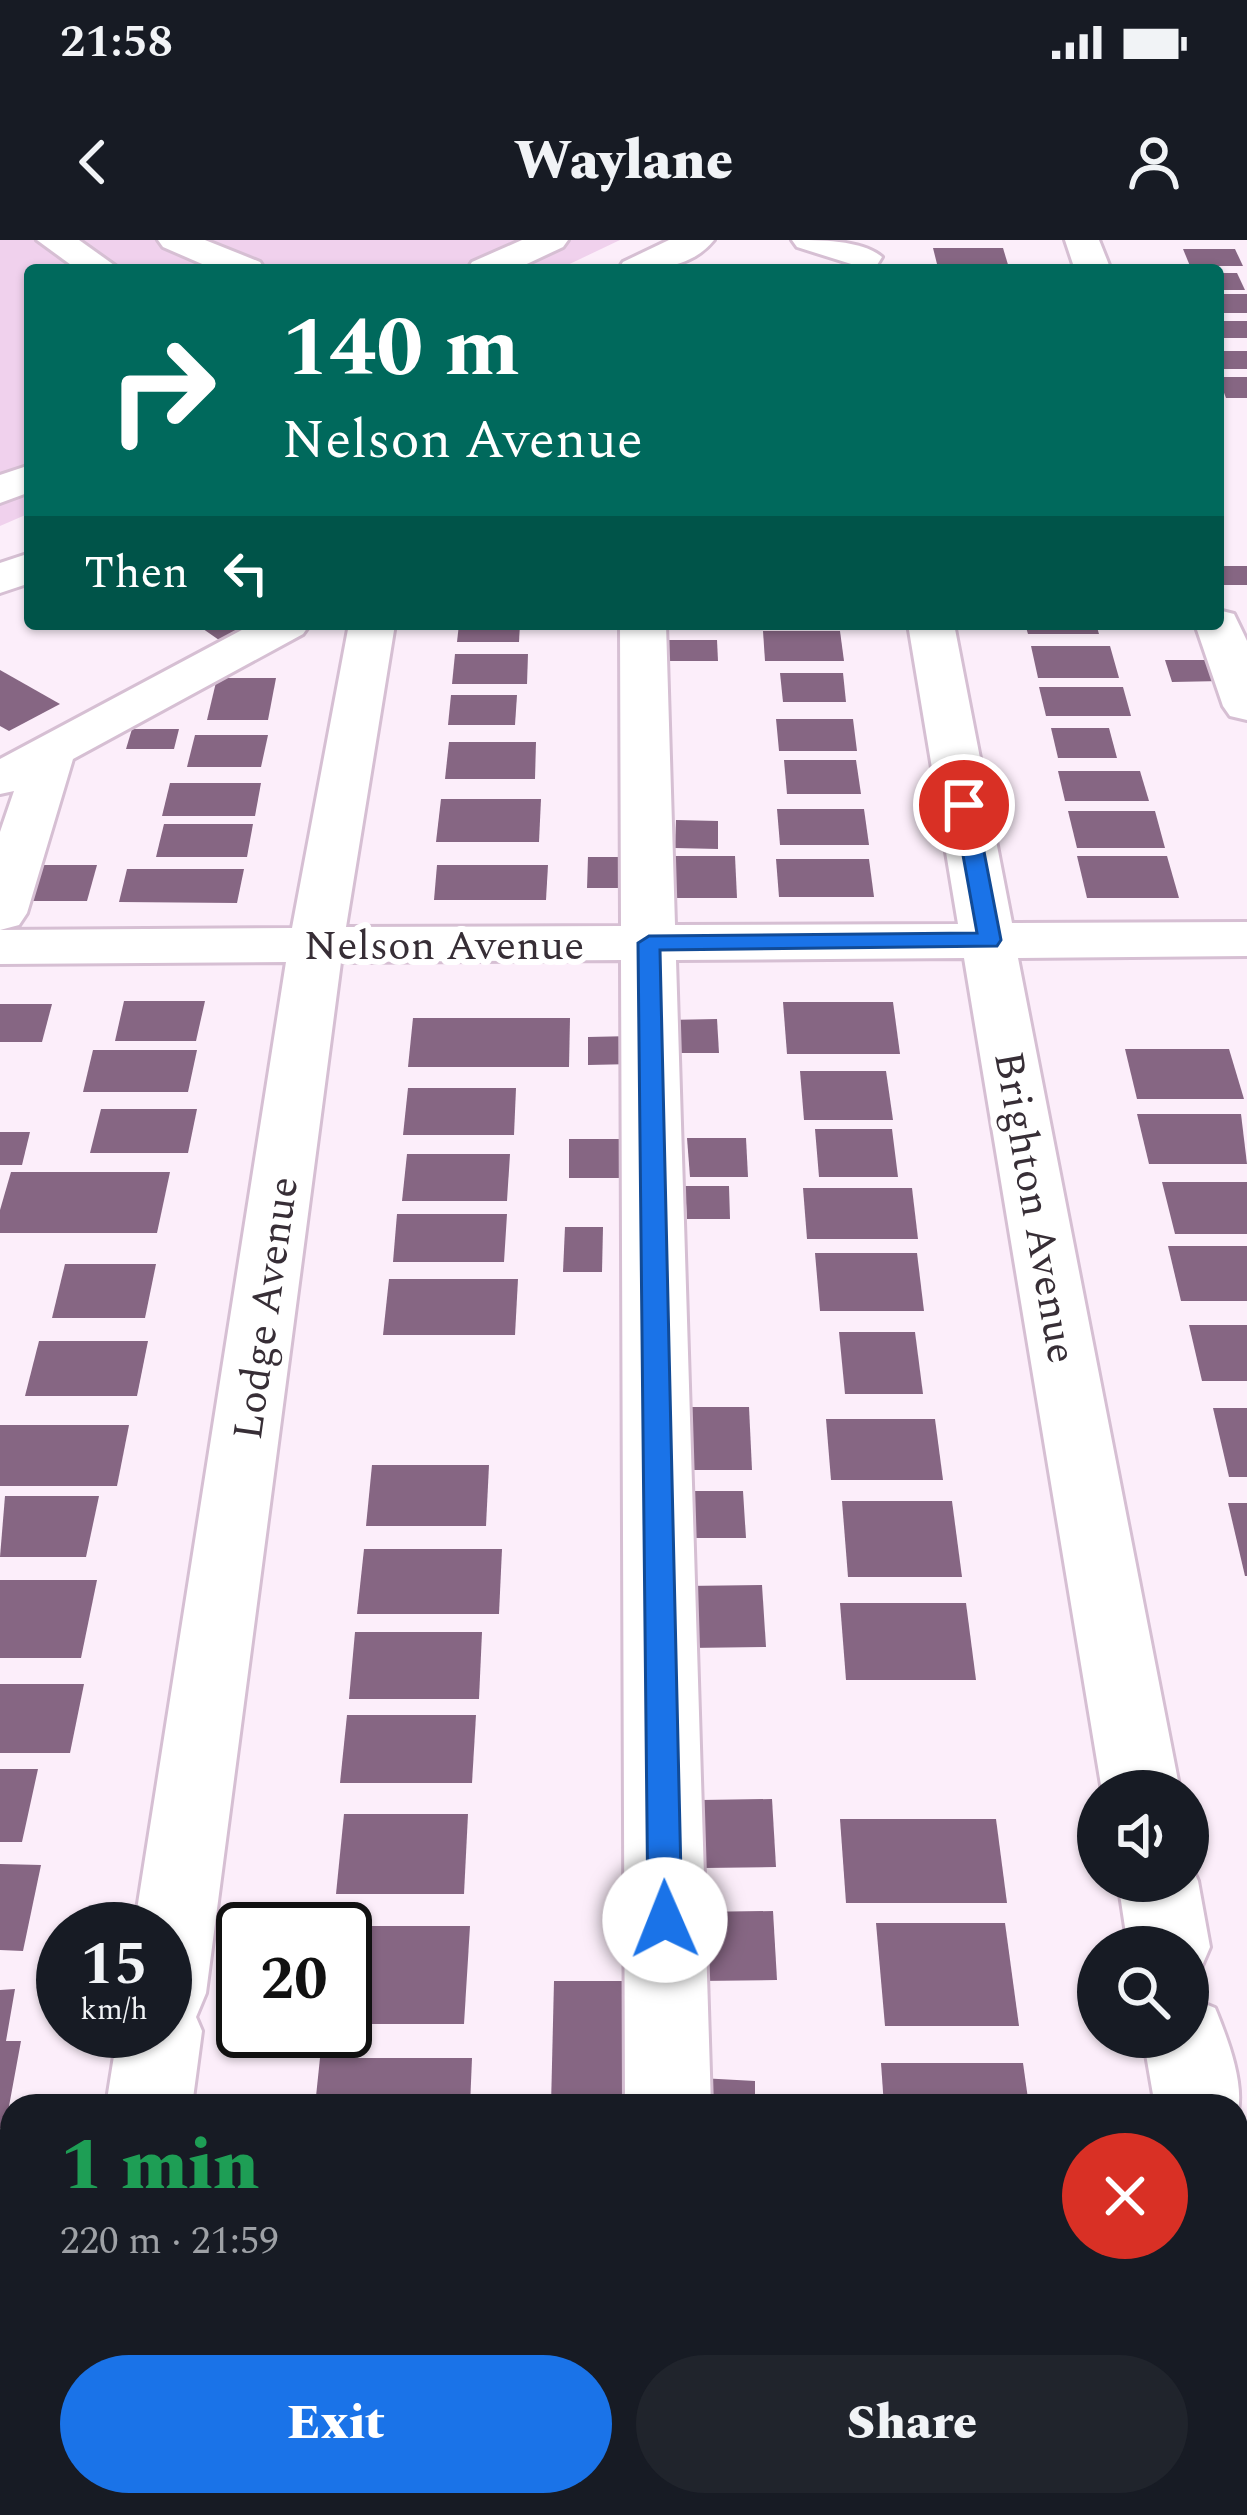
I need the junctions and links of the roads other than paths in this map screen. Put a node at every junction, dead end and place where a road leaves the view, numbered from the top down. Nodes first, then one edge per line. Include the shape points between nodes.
1 (54, 240) edge
2 (175, 240) edge
3 (550, 240) edge
4 (697, 240) edge
5 (809, 240) edge
6 (864, 256) edge
7 (93, 264) edge
8 (233, 264) edge
9 (497, 264) edge
10 (648, 264) edge
11 (276, 630) edge
12 (371, 630) edge
13 (643, 630) edge
14 (932, 630) edge
15 (1220, 630) edge
16 (1247, 706) edge
17 (51, 751) junction
18 (0, 778) edge
19 (0, 913) edge
20 (1247, 939) edge
21 (989, 940) junction
22 (649, 943) junction
23 (316, 945) junction
24 (0, 947) edge
25 (1138, 1770) edge
26 (178, 1902) edge
27 (156, 2058) edge
28 (1190, 2058) edge
29 (151, 2094) edge
30 (668, 2094) edge
31 (1196, 2094) edge

1 - 7 street
2 - 8 street
3 - 9 street
4 - 10 street
5 - 6 street
11 - 17 street
12 - 23 street, Lodge Avenue
13 - 22 street
14 - 21 street, Brighton Avenue
15 - 16 street
17 - 18 street
17 - 19 street
20 - 21 street, Nelson Avenue
21 - 22 street, Nelson Avenue
21 - 25 street, Brighton Avenue
22 - 23 street, Nelson Avenue
22 - 30 street
23 - 24 street, Nelson Avenue
23 - 26 street, Lodge Avenue
27 - 29 street
28 - 31 street

